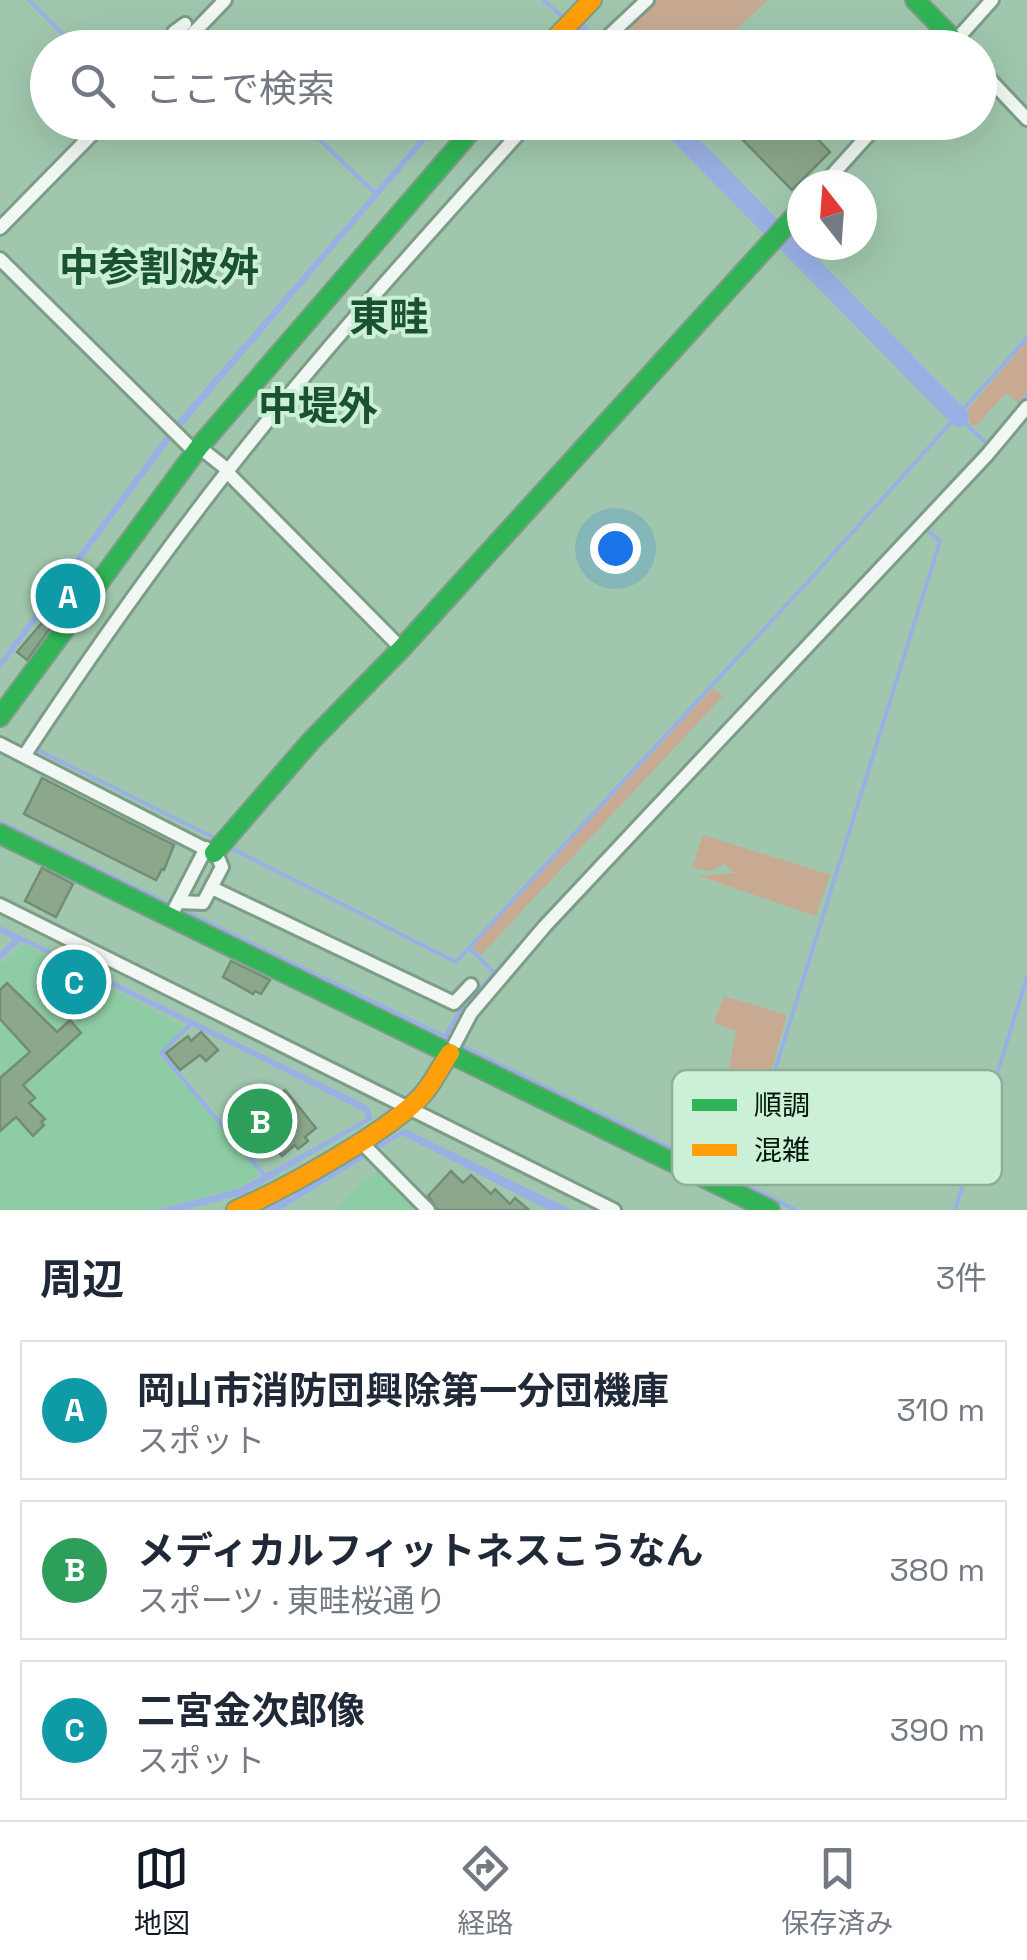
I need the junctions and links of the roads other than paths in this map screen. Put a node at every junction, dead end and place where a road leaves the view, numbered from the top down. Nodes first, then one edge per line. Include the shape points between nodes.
1 (226, 0) edge
2 (592, 0) edge
3 (647, 0) edge
4 (916, 0) edge
5 (992, 0) edge
6 (184, 30) edge
7 (563, 30) edge
8 (615, 30) edge
9 (943, 30) edge
10 (963, 30) edge
11 (997, 87) edge
12 (1027, 119) edge
13 (84, 140) edge
14 (464, 140) edge
15 (512, 140) edge
16 (864, 140) edge
17 (837, 170) edge
18 (787, 224) edge
19 (0, 228) edge
20 (0, 259) edge
21 (1027, 407) edge
22 (197, 450) junction
23 (225, 468) junction
24 (398, 644) junction
25 (0, 718) edge
26 (0, 744) edge
27 (24, 756) junction
28 (0, 834) edge
29 (216, 847) junction
30 (212, 888) junction
31 (0, 905) edge
32 (175, 908) junction
33 (471, 985) dead end
34 (450, 1053) junction
35 (406, 1106) junction
36 (366, 1148) junction
37 (672, 1162) edge
38 (719, 1185) edge
39 (236, 1210) edge
40 (428, 1210) edge
41 (614, 1210) edge
42 (770, 1210) edge

1 - 6 street
2 - 7 street
3 - 8 street
4 - 9 street
5 - 10 street
11 - 12 street
13 - 19 street
14 - 22 street
15 - 23 street
16 - 17 street
18 - 24 street
20 - 22 street
21 - 34 street via 545,926 471,1013
22 - 23 street
22 - 25 street
23 - 24 street
23 - 27 street
24 - 29 street
26 - 27 street
27 - 29 street
28 - 32 street
29 - 30 street via 222,867
29 - 32 street
30 - 32 street via 203,903
30 - 33 street via 454,1003
31 - 35 street
32 - 34 street
34 - 35 street via 430,1086
34 - 37 street
35 - 36 street
35 - 41 street
36 - 39 street
36 - 40 street
38 - 42 street

